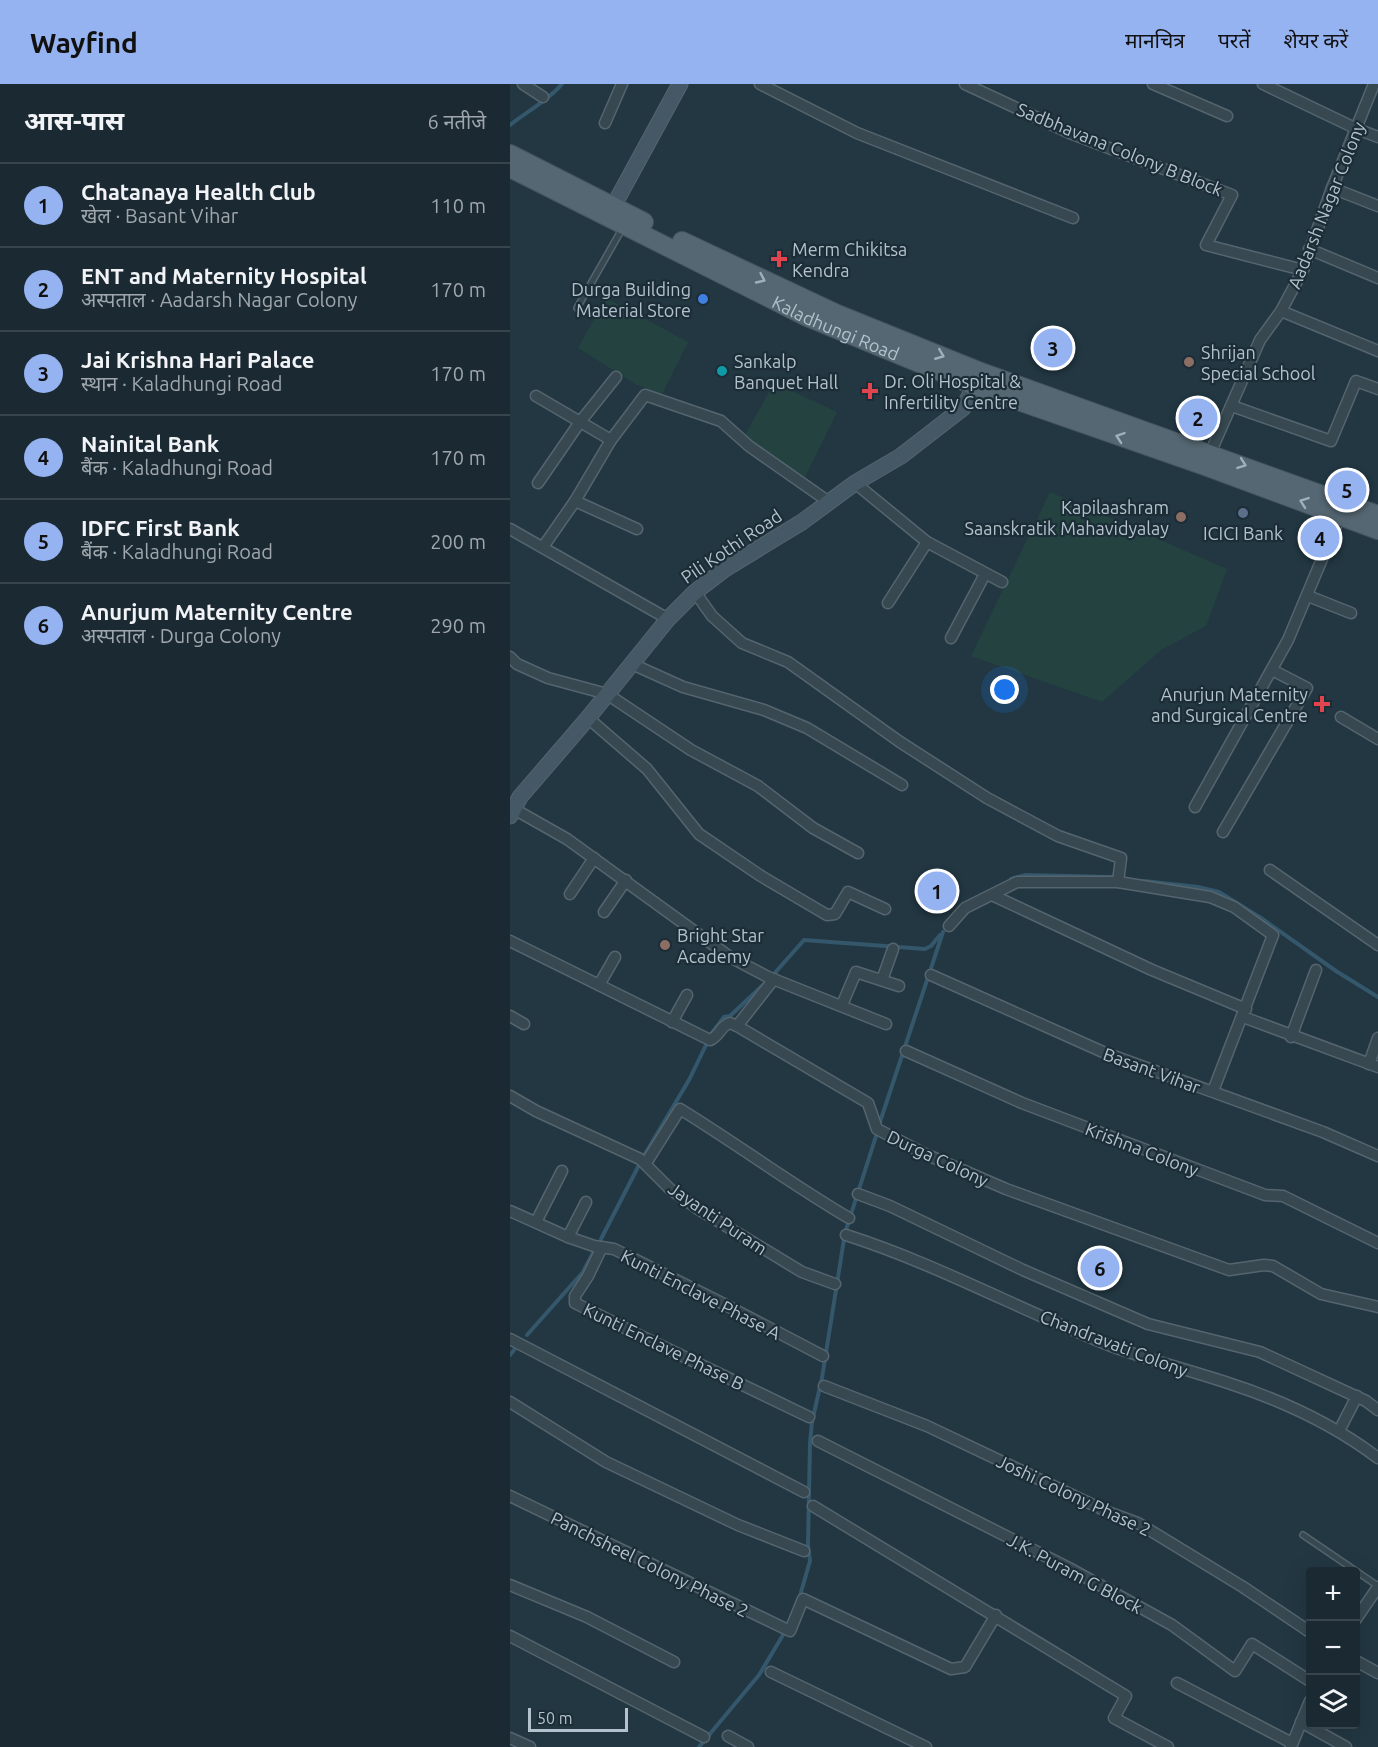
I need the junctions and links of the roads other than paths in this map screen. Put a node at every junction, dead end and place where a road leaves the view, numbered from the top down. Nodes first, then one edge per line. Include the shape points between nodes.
1 (523, 84) edge
2 (622, 84) edge
3 (680, 84) edge
4 (760, 84) edge
5 (965, 84) edge
6 (1153, 84) edge
7 (1263, 84) edge
8 (1374, 84) edge
9 (543, 97) dead end
10 (1227, 116) dead end
11 (605, 123) dead end
12 (1357, 129) junction
13 (1378, 137) edge
14 (514, 163) edge
15 (1332, 188) junction
16 (1378, 206) edge
17 (610, 212) junction
18 (1073, 218) dead end
19 (624, 225) junction
20 (1309, 249) junction
21 (1303, 270) junction
22 (1378, 278) edge
23 (577, 308) dead end
24 (1281, 311) junction
25 (1378, 351) edge
26 (616, 377) dead end
27 (978, 379) junction
28 (1378, 389) edge
29 (536, 396) dead end
30 (1232, 406) junction
31 (580, 422) junction
32 (610, 440) junction
33 (1208, 459) junction
34 (538, 483) dead end
35 (855, 483) junction
36 (574, 501) junction
37 (829, 502) junction
38 (1349, 514) junction
39 (1378, 515) edge
40 (637, 528) dead end
41 (510, 529) edge
42 (1378, 530) edge
43 (927, 542) junction
44 (543, 547) junction
45 (985, 574) junction
46 (1002, 582) dead end
47 (695, 592) junction
48 (1308, 596) junction
49 (888, 603) dead end
50 (1351, 614) dead end
51 (668, 620) junction
52 (951, 638) dead end
53 (510, 657) edge
54 (632, 664) junction
55 (1272, 670) junction
56 (607, 694) junction
57 (1341, 717) dead end
58 (588, 718) junction
59 (1378, 739) edge
60 (902, 785) dead end
61 (1195, 807) dead end
62 (512, 812) edge
63 (1223, 832) dead end
64 (858, 853) dead end
65 (594, 858) junction
66 (1270, 870) dead end
67 (626, 880) junction
68 (1118, 882) junction
69 (570, 894) dead end
70 (992, 895) junction
71 (885, 909) dead end
72 (604, 912) dead end
73 (949, 926) dead end
74 (510, 941) edge
75 (1378, 945) edge
76 (893, 949) dead end
77 (615, 957) dead end
78 (1316, 970) dead end
79 (931, 975) dead end
80 (774, 979) junction
81 (882, 980) junction
82 (599, 985) junction
83 (899, 986) dead end
84 (687, 995) dead end
85 (842, 1005) junction
86 (1244, 1013) junction
87 (510, 1016) edge
88 (672, 1022) junction
89 (524, 1024) dead end
90 (886, 1024) dead end
91 (737, 1026) junction
92 (1292, 1037) junction
93 (1378, 1038) edge
94 (906, 1051) dead end
95 (1374, 1066) edge
96 (1213, 1091) junction
97 (510, 1096) edge
98 (1378, 1156) edge
99 (646, 1163) junction
100 (562, 1172) dead end
101 (858, 1194) dead end
102 (586, 1202) dead end
103 (510, 1211) edge
104 (849, 1218) dead end
105 (536, 1222) junction
106 (846, 1235) dead end
107 (568, 1237) junction
108 (1378, 1243) edge
109 (602, 1247) junction
110 (835, 1284) dead end
111 (1378, 1307) edge
112 (510, 1339) edge
113 (823, 1356) dead end
114 (824, 1386) dead end
115 (1357, 1396) junction
116 (510, 1402) edge
117 (1378, 1410) edge
118 (809, 1417) dead end
119 (1339, 1431) junction
120 (818, 1441) dead end
121 (1378, 1458) edge
122 (804, 1492) dead end
123 (510, 1496) edge
124 (813, 1506) dead end
125 (1303, 1534) dead end
126 (804, 1551) dead end
127 (510, 1585) edge
128 (1378, 1586) edge
129 (1360, 1613) edge
130 (996, 1616) junction
131 (1306, 1629) edge
132 (510, 1636) edge
133 (674, 1662) dead end
134 (1360, 1663) edge
135 (771, 1672) dead end
136 (1378, 1674) edge
137 (1306, 1678) edge
138 (1177, 1683) dead end
139 (1306, 1712) edge
140 (1301, 1722) junction
141 (728, 1736) dead end
142 (704, 1737) dead end
143 (510, 1738) edge
144 (1291, 1745) edge
145 (530, 1747) edge
146 (748, 1747) edge
147 (926, 1747) edge
148 (1167, 1747) edge
149 (1346, 1747) edge

1 - 9 street
2 - 11 street
3 - 17 street
4 - 18 street via 857,133
5 - 21 street, Sadbhavana Colony B Block via 1072,134 1232,195 1206,245
6 - 10 street
7 - 12 street
8 - 12 street, Aadarsh Nagar Colony
12 - 13 street
12 - 15 street, Aadarsh Nagar Colony
14 - 17 main road, Kaladhungi Road
15 - 16 street
15 - 20 street, Aadarsh Nagar Colony
17 - 19 main road, Kaladhungi Road
17 -> 27 main road, Kaladhungi Road
19 - 23 lane
19 - 27 main road, Kaladhungi Road via 807,316
20 - 21 street, Aadarsh Nagar Colony
20 - 22 street
21 - 24 street, Aadarsh Nagar Colony
24 - 25 street
24 - 30 street, Aadarsh Nagar Colony via 1260,340
26 - 31 street
27 - 33 main road, Kaladhungi Road
27 - 35 street, Pili Kothi Road via 963,408 901,456
28 - 30 street via 1356,381 1331,441
29 - 31 street
30 - 33 street, Aadarsh Nagar Colony
31 - 32 street
31 - 34 street
32 - 36 street
32 - 37 street via 645,395 721,421 749,447
33 - 38 main road, Kaladhungi Road
35 - 37 street, Pili Kothi Road
35 - 43 street
36 - 40 street
36 - 44 street
37 - 47 street, Pili Kothi Road
38 - 39 main road, Kaladhungi Road
38 - 42 main road, Kaladhungi Road
38 - 48 street
41 - 44 street
43 - 45 street
43 - 49 street
44 - 51 street
45 - 46 street
45 - 52 street
47 - 51 street, Pili Kothi Road
47 - 68 street via 712,616 742,643 788,663 987,798 1058,836 1120,858
48 - 50 street
48 - 55 street
51 - 54 street, Pili Kothi Road
53 - 56 street via 548,678
54 - 56 street, Pili Kothi Road
54 - 60 street via 683,687 764,710 807,729
55 - 61 street
55 - 63 street via 1308,688
56 - 58 street, Pili Kothi Road
56 - 64 street via 691,750 758,786 813,828
57 - 59 street
58 - 62 street, Pili Kothi Road via 520,797
58 - 71 street via 647,769 699,834 761,876 827,915 835,914 848,892
62 - 65 street via 567,839
65 - 67 street
65 - 69 street
66 - 75 street
67 - 72 street
67 - 80 street via 730,957
68 - 70 street via 1017,882
68 - 86 street via 1210,897 1234,907 1273,935
70 - 73 street via 965,908
70 - 86 street
74 - 82 street
76 - 81 street
77 - 82 street
78 - 92 street
79 - 96 street, Basant Vihar via 1103,1052
80 - 85 street
80 - 91 street
81 - 83 street
81 - 85 street via 856,972
82 - 88 street
84 - 88 street
85 - 90 street
86 - 92 street
86 - 96 street
87 - 89 street
88 - 91 street via 710,1040 726,1024
91 - 111 street, Durga Colony via 868,1103 880,1131 995,1185 1229,1270 1273,1266 1321,1294
92 - 95 street
93 - 95 street
94 - 108 street, Krishna Colony via 1022,1103 1154,1154 1265,1195 1283,1196
96 - 98 street, Basant Vihar
97 - 99 street, Jayanti Puram
99 - 104 street via 680,1109
99 - 110 street, Jayanti Puram via 670,1190 698,1209 802,1272
100 - 105 street
101 - 115 street via 1148,1324 1260,1352
102 - 107 street
103 - 105 street, Kunti Enclave Phase A
105 - 107 street, Kunti Enclave Phase A
106 - 119 street, Chandravati Colony via 888,1248 1111,1346 1270,1398
107 - 109 street, Kunti Enclave Phase A
109 - 113 street, Kunti Enclave Phase A
109 - 118 street, Kunti Enclave Phase B via 575,1302
112 - 122 street
114 - 131 street, Joshi Colony Phase 2 via 927,1426 1138,1523
115 - 117 street
115 - 119 street
116 - 126 street via 606,1462 738,1525
119 - 121 street, Chandravati Colony
120 - 137 street, J.K. Puram G Block via 1069,1568 1172,1625 1235,1671 1252,1644
123 - 130 street, Panchsheel Colony Phase 2 via 790,1631 803,1599 951,1669 965,1666
124 - 130 street
125 - 128 lane
127 - 133 street via 587,1617
128 - 129 street
130 - 148 street via 1126,1696 1114,1719
132 - 142 street
134 - 136 street
135 - 147 street
138 - 144 street
139 - 140 street
140 - 144 street
140 - 149 street
141 - 146 street
143 - 145 street

